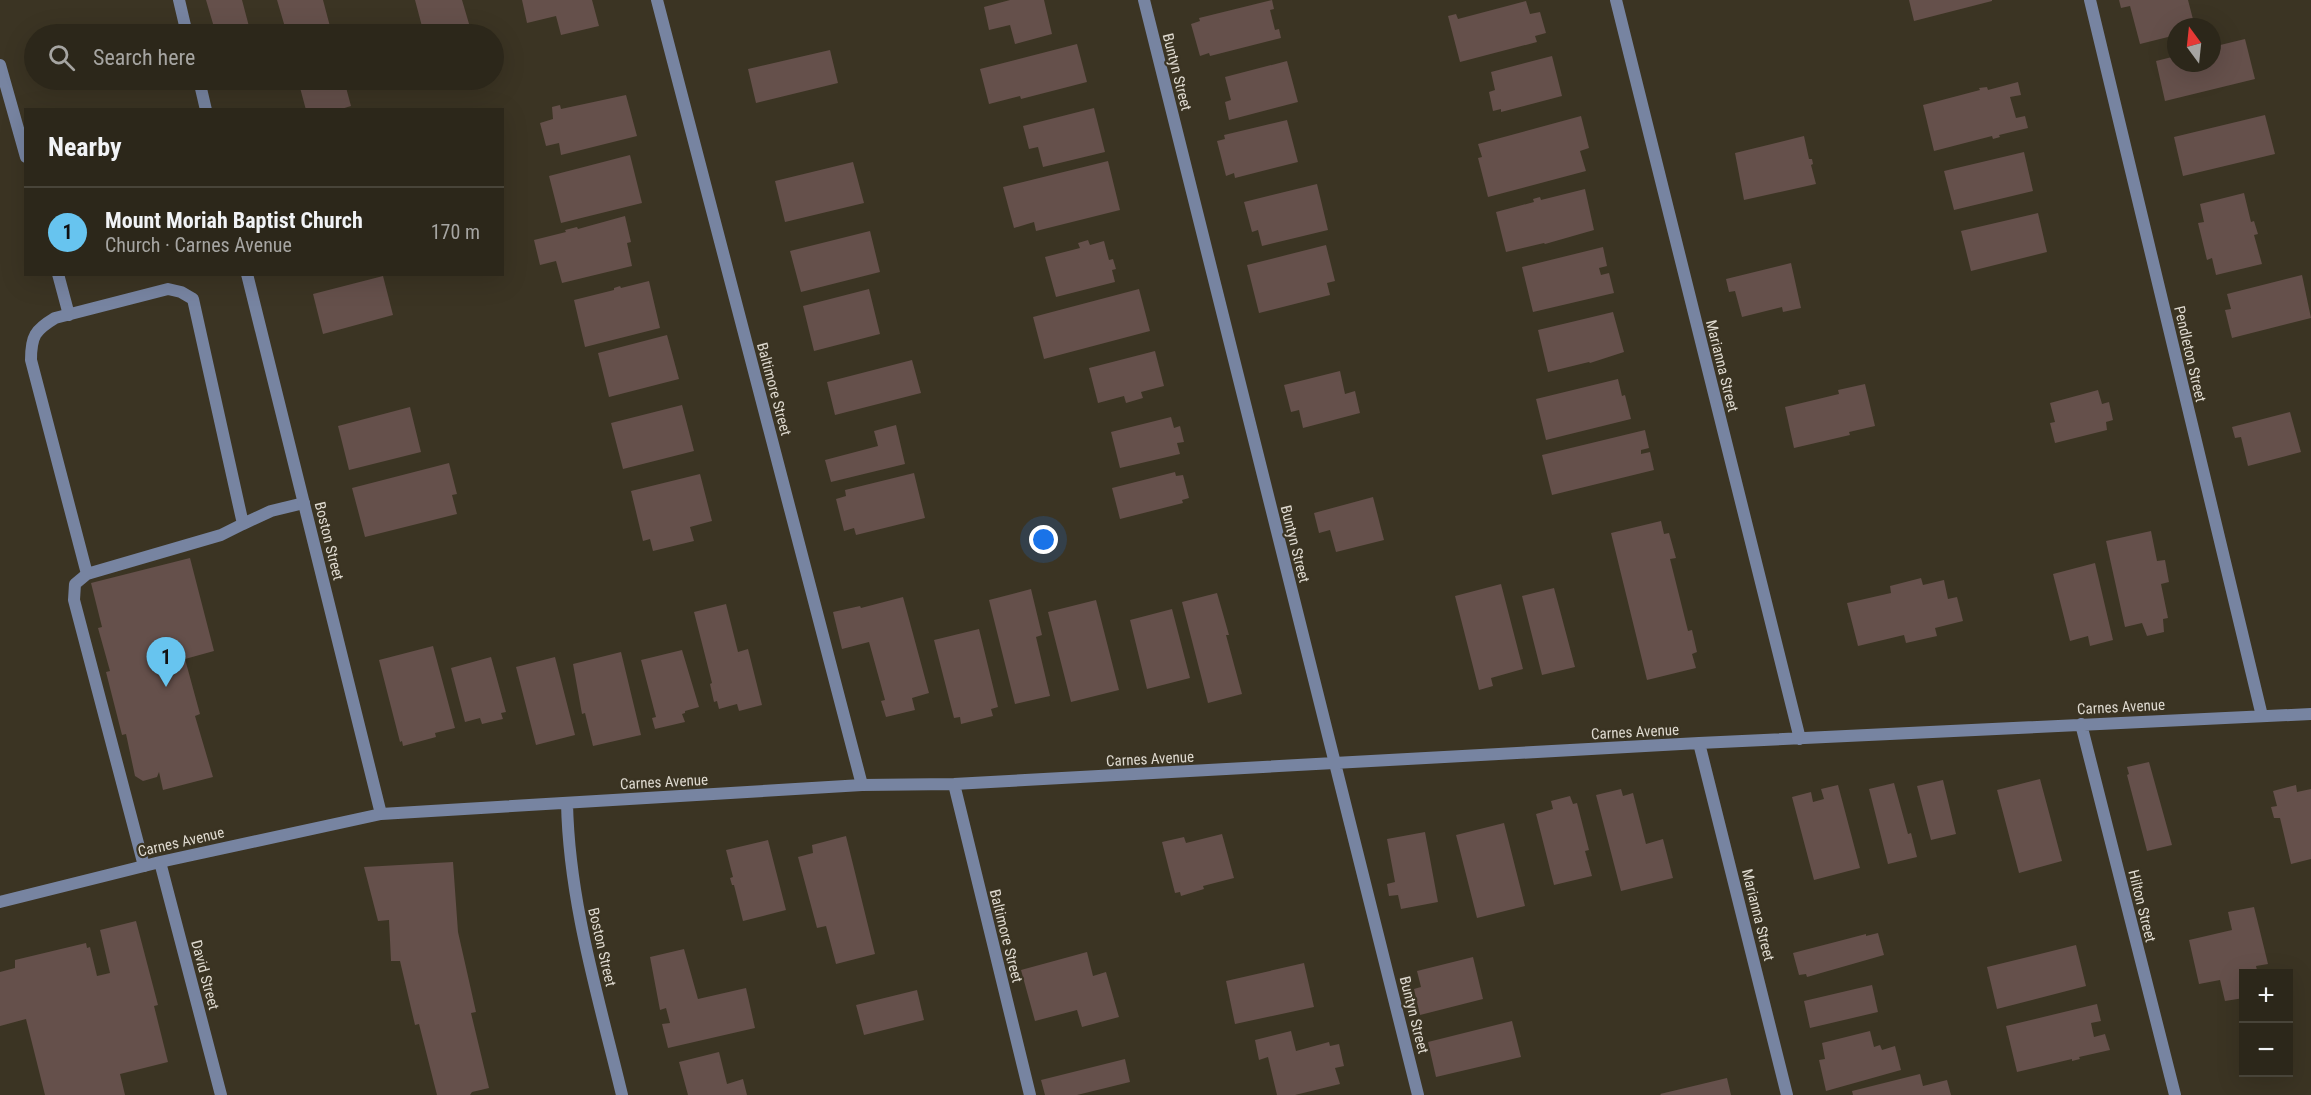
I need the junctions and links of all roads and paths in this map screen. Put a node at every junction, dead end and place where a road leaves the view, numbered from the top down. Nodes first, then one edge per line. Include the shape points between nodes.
1 (179, 0) edge
2 (657, 0) edge
3 (1144, 0) edge
4 (1616, 0) edge
5 (2090, 0) edge
6 (185, 24) edge
7 (0, 66) edge
8 (201, 90) edge
9 (206, 108) edge
10 (24, 151) edge
11 (59, 276) edge
12 (247, 276) edge
13 (69, 315) junction
14 (304, 503) junction
15 (243, 524) junction
16 (87, 574) junction
17 (2311, 714) edge
18 (2262, 716) junction
19 (2080, 724) junction
20 (1800, 739) junction
21 (1700, 743) junction
22 (1335, 764) junction
23 (954, 784) junction
24 (862, 785) junction
25 (567, 803) junction
26 (381, 814) junction
27 (160, 862) junction
28 (144, 866) junction
29 (0, 902) edge
30 (221, 1095) edge
31 (622, 1095) edge
32 (1030, 1095) edge
33 (1418, 1095) edge
34 (1787, 1095) edge
35 (2175, 1095) edge

1 - 6 street
2 - 24 street, Baltimore Street
3 - 22 street, Buntyn Street
4 - 20 street, Marianna Street
5 - 18 street, Pendleton Street
7 - 10 street
8 - 9 street
11 - 13 street
12 - 14 street, Boston Street
13 - 15 street via 168,289 193,299
13 - 16 street via 42,326 31,340 31,360
14 - 15 street
14 - 26 street, Boston Street
15 - 16 street via 221,535
16 - 28 street via 75,584 74,600
17 - 18 street, Carnes Avenue
18 - 19 street, Carnes Avenue
19 - 20 street, Carnes Avenue
19 - 35 street, Hilton Street
20 - 21 street, Carnes Avenue
21 - 22 street, Carnes Avenue
21 - 34 street, Marianna Street
22 - 23 street, Carnes Avenue
22 - 33 street, Buntyn Street
23 - 24 street, Carnes Avenue
23 - 32 street, Baltimore Street
24 - 25 street, Carnes Avenue
25 - 26 street, Carnes Avenue
25 - 31 street, Boston Street via 574,892
26 - 27 street, Carnes Avenue
27 - 28 street, Carnes Avenue
27 - 30 street, David Street
28 - 29 street, Carnes Avenue

